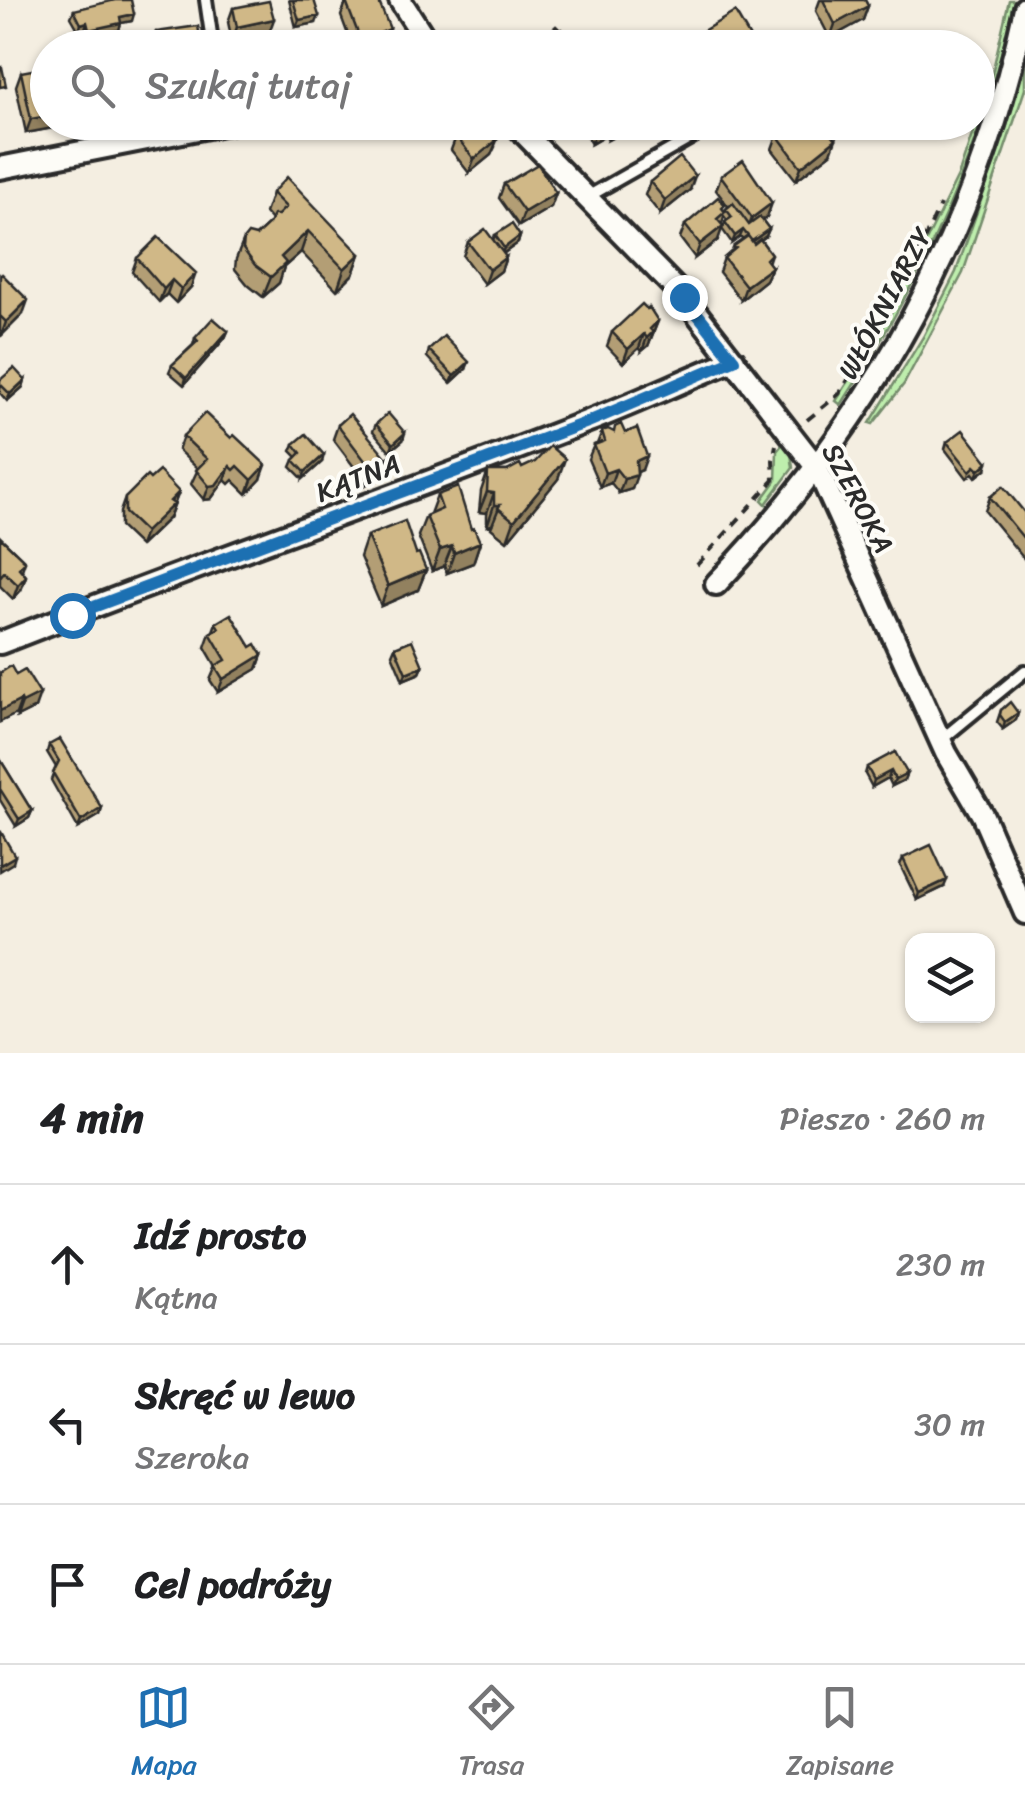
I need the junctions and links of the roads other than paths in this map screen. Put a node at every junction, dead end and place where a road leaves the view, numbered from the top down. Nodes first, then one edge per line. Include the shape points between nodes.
1 (206, 0) edge
2 (400, 0) edge
3 (1025, 8) edge
4 (210, 30) edge
5 (419, 30) edge
6 (995, 119) edge
7 (142, 140) edge
8 (532, 140) edge
9 (687, 140) edge
10 (987, 140) edge
11 (0, 168) edge
12 (589, 196) junction
13 (734, 360) junction
14 (817, 468) junction
15 (716, 584) dead end
16 (0, 644) edge
17 (1025, 671) edge
18 (941, 741) junction
19 (1025, 913) edge

1 - 4 lane
2 - 5 street
3 - 6 street, WŁÓKNIARZY
7 - 11 street
8 - 12 street, SZEROKA
9 - 12 lane
10 - 14 street, WŁÓKNIARZY via 950,244 885,370
12 - 13 street, SZEROKA
13 - 14 street, SZEROKA
13 - 16 street, KĄTNA via 588,422
14 - 15 street, WŁÓKNIARZY
14 - 18 street, SZEROKA
17 - 18 lane
18 - 19 street, SZEROKA

